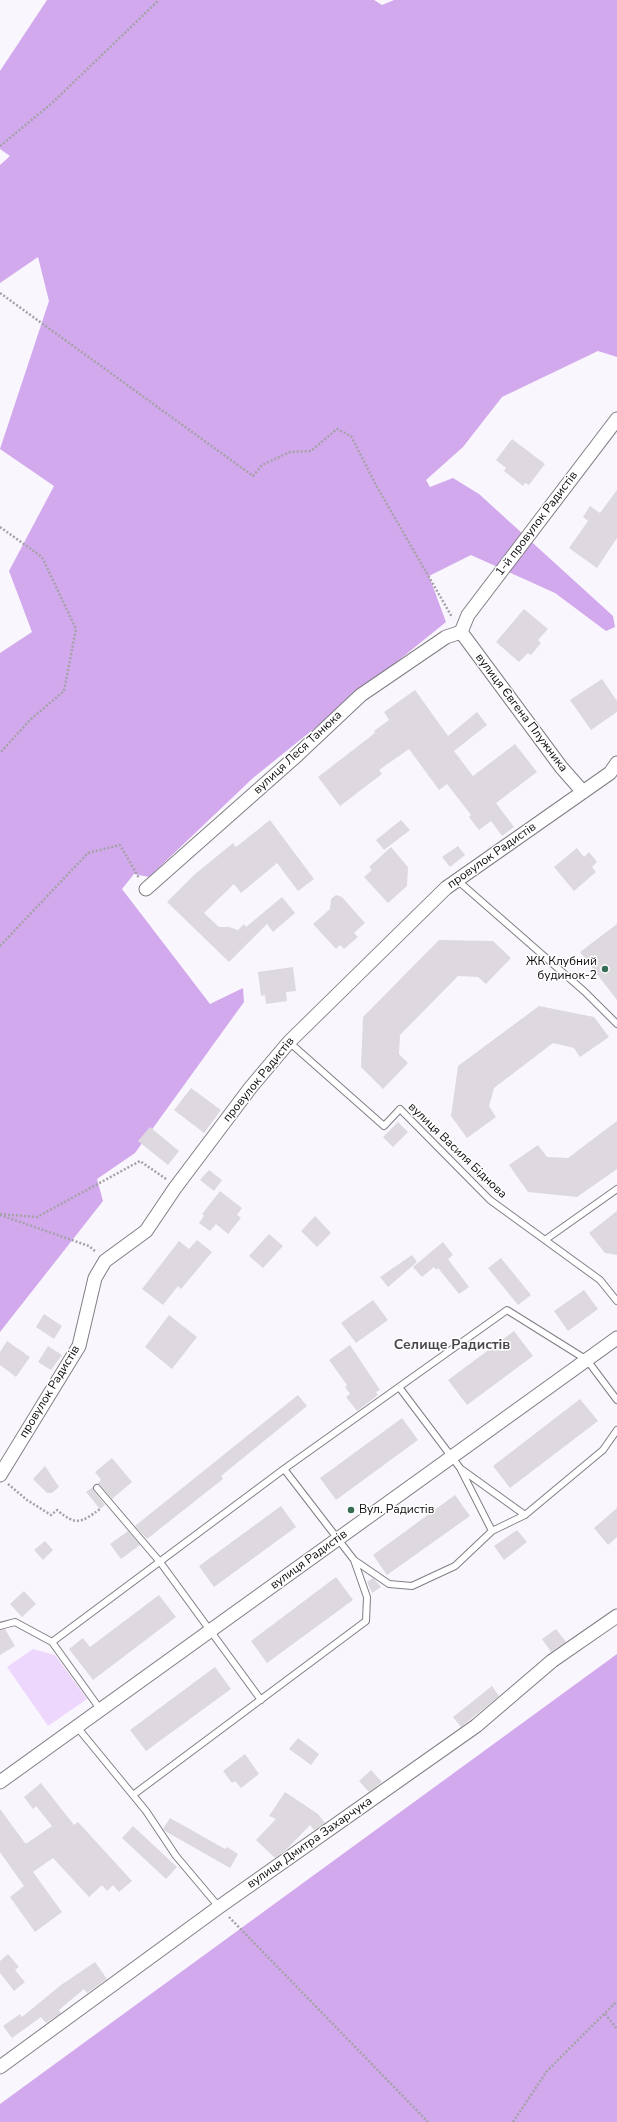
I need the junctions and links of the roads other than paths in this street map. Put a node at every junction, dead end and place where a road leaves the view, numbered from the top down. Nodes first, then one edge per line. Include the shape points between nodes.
1 (617, 419) edge
2 (461, 632) junction
3 (617, 763) edge
4 (583, 792) junction
5 (457, 880) junction
6 (146, 889) road end
7 (617, 1024) edge
8 (288, 1042) junction
9 (617, 1189) edge
10 (545, 1240) junction
11 (617, 1301) edge
12 (617, 1338) edge
13 (587, 1360) junction
14 (399, 1387) junction
15 (617, 1400) edge
16 (617, 1430) edge
17 (452, 1457) junction
18 (460, 1468) junction
19 (284, 1469) junction
20 (3, 1478) edge
21 (97, 1488) dead end
22 (525, 1515) junction
23 (492, 1531) junction
24 (338, 1539) junction
25 (354, 1560) junction
26 (160, 1562) junction
27 (617, 1616) edge
28 (0, 1626) edge
29 (211, 1630) junction
30 (52, 1642) junction
31 (261, 1700) junction
32 (100, 1709) junction
33 (76, 1726) junction
34 (0, 1782) edge
35 (133, 1795) junction
36 (219, 1907) junction
37 (0, 2067) edge

1 - 2 street, 1-й провулок Радистів via 468,614
2 - 4 street, вулиця Євгена Плужника via 561,767
2 - 6 street, вулиця Леся Танюка via 446,637 361,695
3 - 4 street, провулок Радистів via 610,773
4 - 5 street, провулок Радистів
5 - 7 lane via 585,992
5 - 8 street, провулок Радистів
8 - 10 lane, вулиця Василя Біднова via 384,1126 400,1109 490,1200
8 - 20 street, провулок Радистів via 175,1188 146,1231 105,1260 95,1278 79,1346
9 - 10 lane
10 - 11 lane, вулиця Василя Біднова via 600,1280
12 - 13 street, вулиця Радистів
13 - 14 lane via 507,1310
13 - 15 lane
13 - 17 street, вулиця Радистів
14 - 17 lane
14 - 19 lane
16 - 22 lane via 603,1450
17 - 18 lane
17 - 24 street, вулиця Радистів
18 - 22 lane
18 - 23 lane
19 - 24 lane
19 - 26 lane
21 - 26 lane
22 - 23 lane
23 - 25 lane via 455,1566 412,1586 389,1584
24 - 25 lane
24 - 29 street, вулиця Радистів
25 - 31 lane via 367,1597 366,1621
26 - 29 lane
26 - 30 lane
27 - 36 street, вулиця Дмитра Захарчука via 552,1662 476,1726
28 - 30 lane via 15,1622
29 - 31 lane
29 - 32 street, вулиця Радистів
30 - 32 lane
31 - 35 lane
32 - 33 street, вулиця Радистів
33 - 34 street, вулиця Радистів
33 - 35 lane
35 - 36 lane via 176,1856
36 - 37 street, вулиця Дмитра Захарчука

